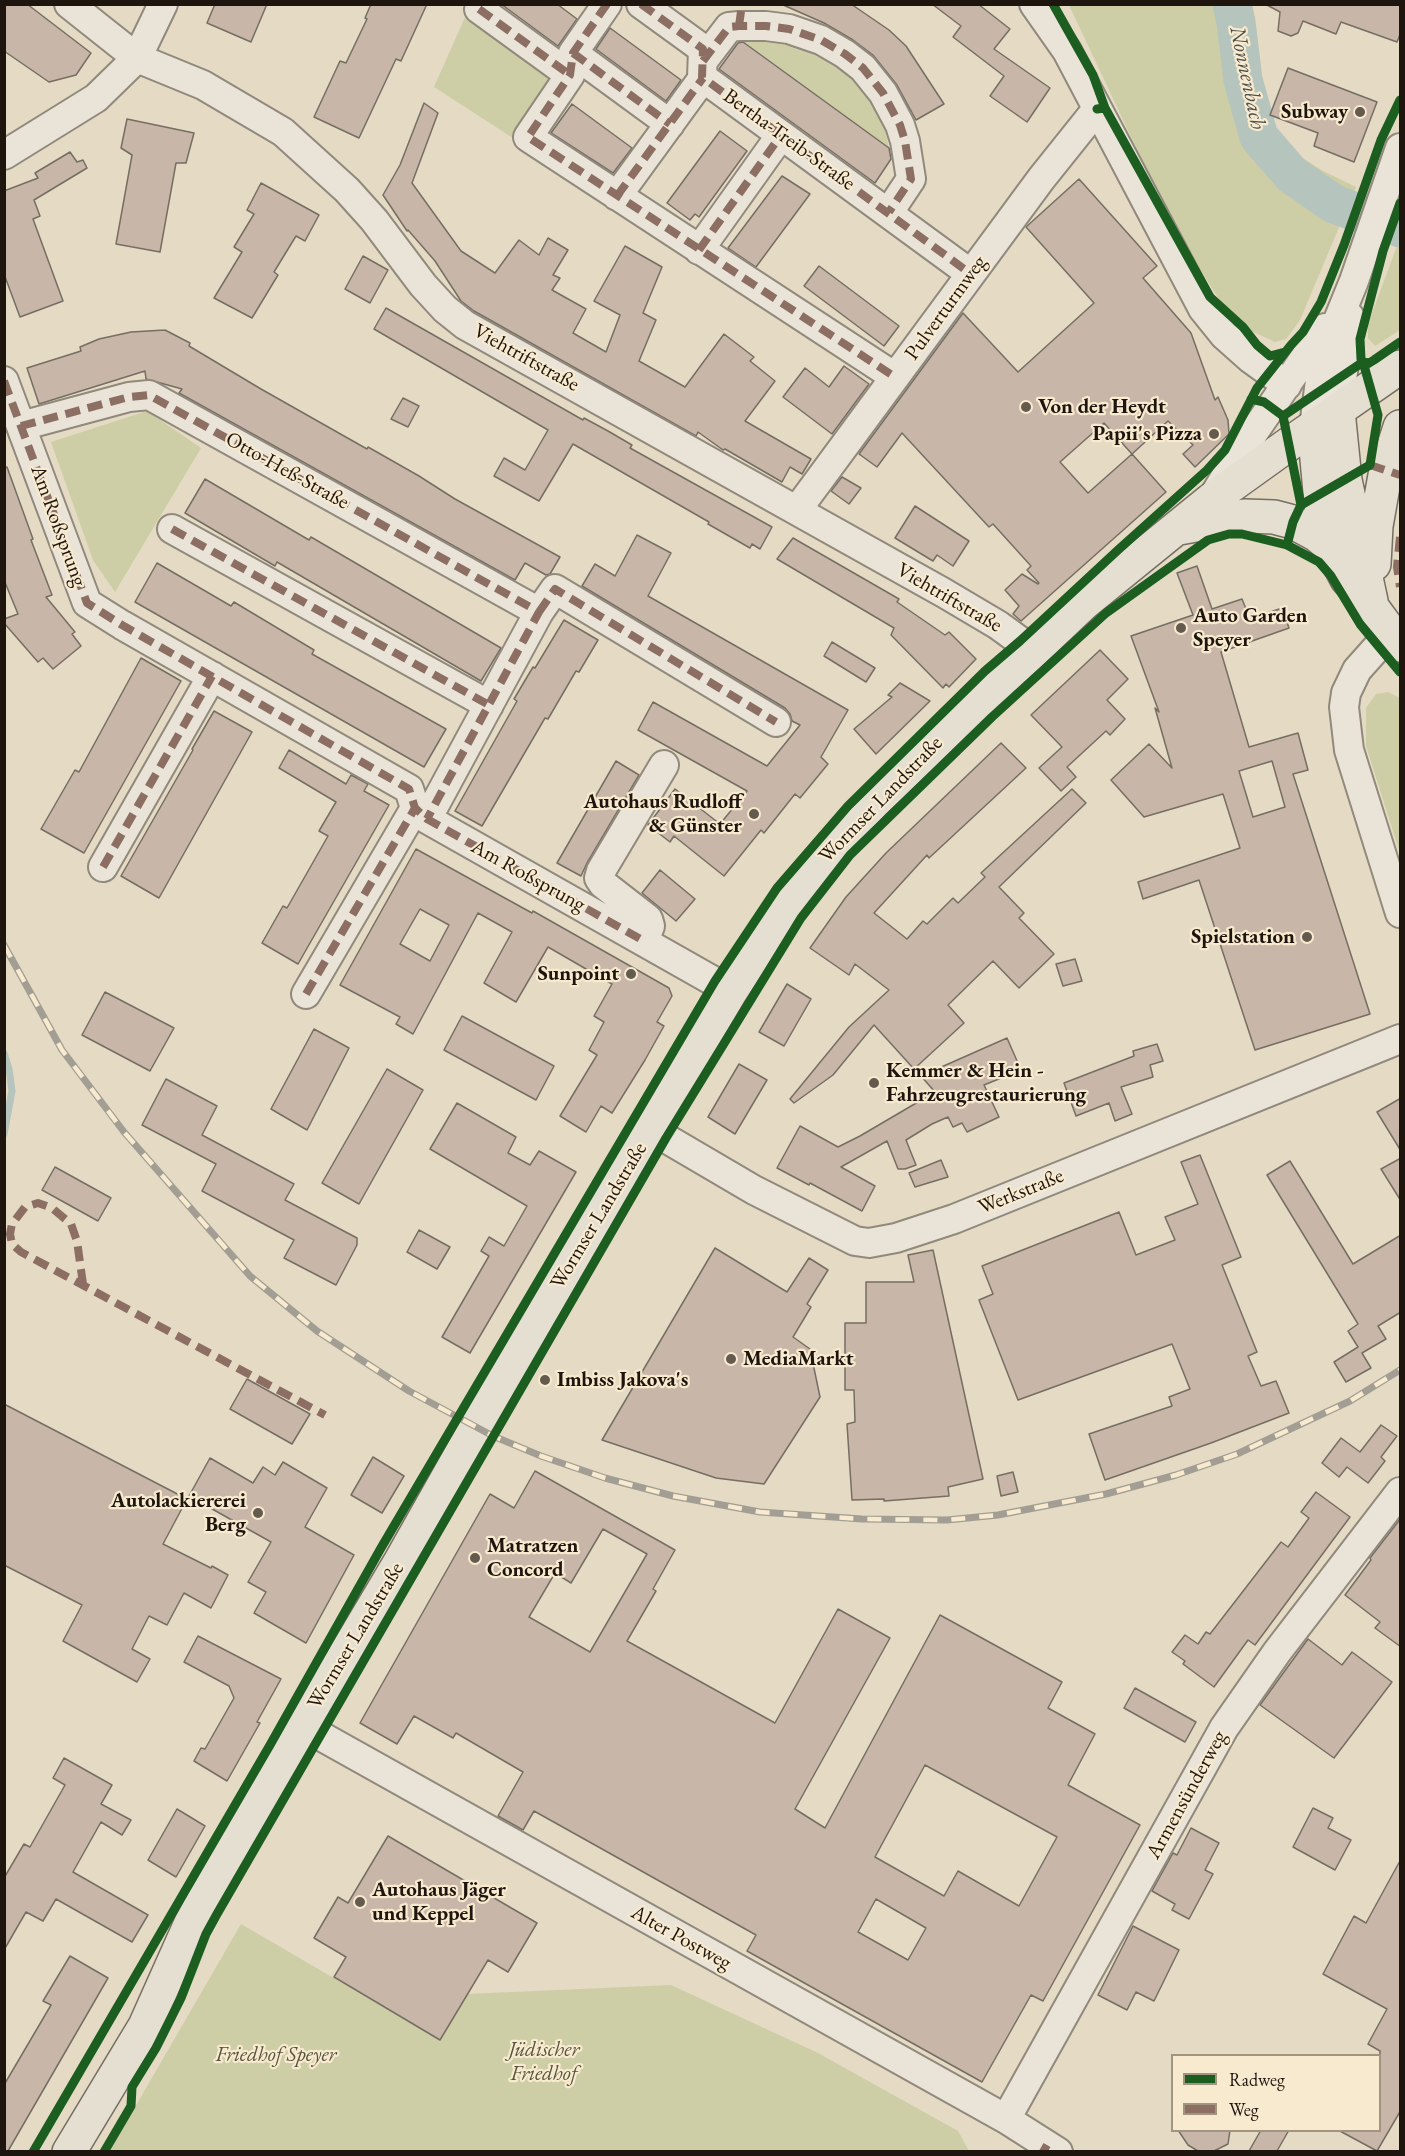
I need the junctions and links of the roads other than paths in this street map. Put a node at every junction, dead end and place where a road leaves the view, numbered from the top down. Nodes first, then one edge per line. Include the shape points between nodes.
1 (69, 4) edge
2 (163, 4) edge
3 (608, 4) edge
4 (641, 4) edge
5 (1034, 4) edge
6 (479, 9) dead end
7 (741, 15) edge
8 (137, 58) junction
9 (703, 63) junction
10 (572, 64) junction
11 (1097, 109) junction
12 (670, 124) junction
13 (781, 135) junction
14 (1401, 148) edge
15 (4, 155) edge
16 (617, 196) junction
17 (889, 212) junction
18 (699, 250) junction
19 (971, 274) junction
20 (1354, 281) junction
21 (1401, 368) edge
22 (895, 377) junction
23 (4, 381) edge
24 (1287, 385) junction
25 (1326, 419) junction
26 (21, 426) junction
27 (1401, 427) edge
28 (1211, 501) junction
29 (797, 510) junction
30 (172, 529) dead end
31 (1174, 529) junction
32 (1329, 545) junction
33 (539, 612) junction
34 (1388, 628) edge
35 (1031, 653) junction
36 (212, 676) junction
37 (489, 705) junction
38 (776, 722) dead end
39 (664, 765) dead end
40 (421, 813) junction
41 (103, 867) dead end
42 (1401, 913) edge
43 (644, 941) junction
44 (731, 991) junction
45 (306, 994) dead end
46 (1401, 1039) edge
47 (650, 1129) junction
48 (1401, 1492) edge
49 (303, 1726) junction
50 (1006, 2119) junction
51 (69, 2151) edge
52 (1058, 2151) edge

1 - 8 street, Viehtriftstraße
2 - 8 street
3 - 10 street
4 - 9 street, Bertha-Treib-Straße
5 - 11 street via 1067,51
6 - 10 street
7 - 9 street
7 - 17 street via 766,26 806,34 845,54 883,93 900,125 909,159 910,179
8 - 15 street via 96,98
8 - 29 street, Viehtriftstraße via 203,85 283,132 347,190 423,285 465,325
9 - 12 street
9 - 13 street, Bertha-Treib-Straße
10 - 12 street
10 - 16 street via 528,137
11 - 19 street, Pulverturmweg
11 - 24 street via 1203,309 1224,335
12 - 16 street
13 - 17 street, Bertha-Treib-Straße
13 - 18 street
14 - 20 street
16 - 18 street
17 - 19 street, Bertha-Treib-Straße
18 - 22 street
19 - 22 street, Pulverturmweg
20 - 24 street
20 - 25 street via 1344,375
21 - 25 main road, Wormser Landstraße
22 - 29 street, Pulverturmweg
23 - 26 street, Am Roßsprung
24 - 28 street via 1242,448
25 - 28 main road, Wormser Landstraße
25 - 32 main road via 1323,524
25 - 34 main road
26 - 33 street, Otto-Heß-Straße via 149,395
26 - 36 street, Am Roßsprung via 87,603
27 - 34 main road via 1386,470 1376,526
28 - 31 main road, Wormser Landstraße
29 - 35 street, Viehtriftstraße via 998,625
30 - 37 street
31 - 32 main road via 1245,516 1274,517 1293,522
31 - 35 main road, Wormser Landstraße
32 - 34 main road via 1347,579
33 - 37 street
33 - 38 street via 555,589
34 - 42 street via 1357,670 1344,706 1349,750
35 - 44 main road, Wormser Landstraße via 849,828 790,900
36 - 40 street, Am Roßsprung via 409,789
36 - 41 street
37 - 40 street
39 - 43 street, Am Roßsprung via 598,878 648,919 650,926
40 - 43 street, Am Roßsprung
40 - 45 street
43 - 44 street, Am Roßsprung
44 - 47 main road, Wormser Landstraße
46 - 47 street, Werkstraße via 954,1219 869,1243 855,1241 754,1190
47 - 49 main road, Wormser Landstraße
48 - 50 street, Armensünderweg via 1277,1652 1224,1728
49 - 50 street, Alter Postweg
49 - 51 main road, Wormser Landstraße via 191,1923 145,2026
50 - 52 street, Alter Postweg

